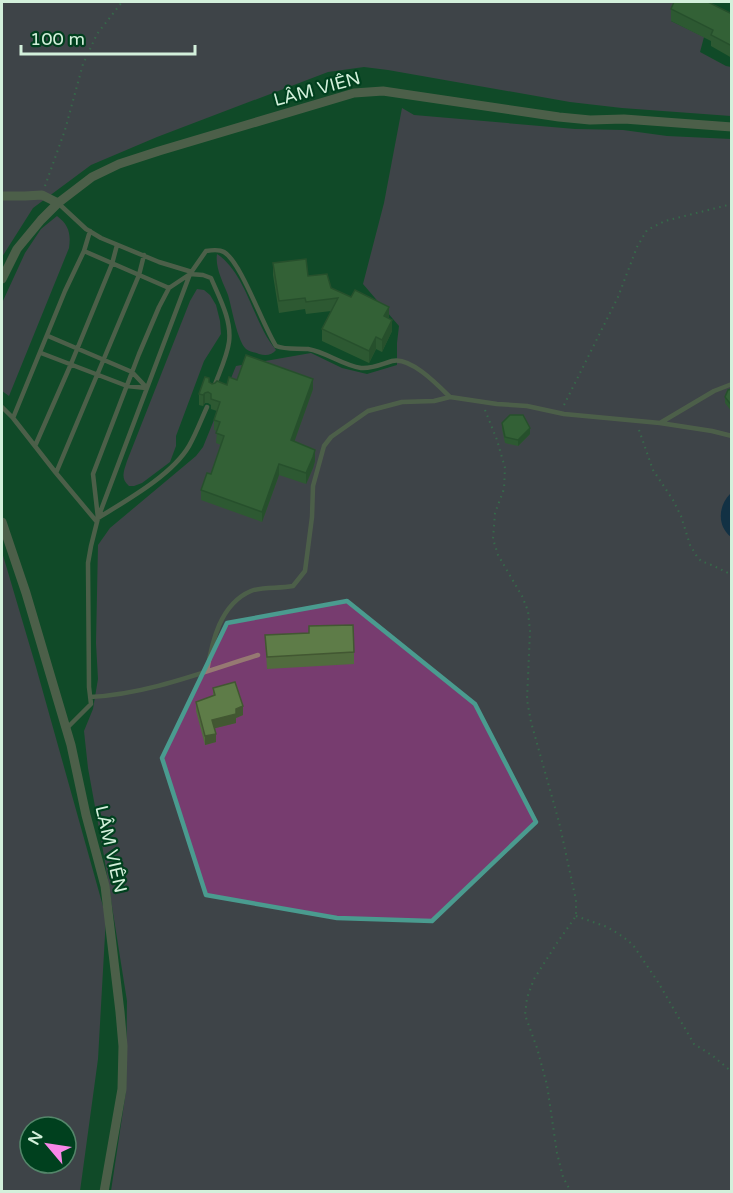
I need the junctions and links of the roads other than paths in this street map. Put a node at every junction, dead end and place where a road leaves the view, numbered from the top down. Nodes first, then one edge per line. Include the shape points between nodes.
1 (732, 127) edge
2 (2, 196) edge
3 (58, 203) junction
4 (90, 231) junction
5 (117, 245) junction
6 (84, 251) junction
7 (144, 255) junction
8 (112, 264) junction
9 (191, 273) junction
10 (139, 275) junction
11 (2, 279) edge
12 (169, 288) junction
13 (48, 336) junction
14 (78, 348) junction
15 (41, 352) junction
16 (105, 359) junction
17 (71, 364) junction
18 (132, 372) junction
19 (98, 375) junction
20 (732, 384) edge
21 (127, 386) junction
22 (147, 388) junction
23 (213, 390) edge
24 (450, 397) junction
25 (2, 407) edge
26 (207, 407) dead end
27 (13, 418) junction
28 (660, 423) junction
29 (732, 436) edge
30 (35, 446) junction
31 (56, 473) junction
32 (98, 520) junction
33 (2, 522) edge
34 (258, 655) dead end
35 (207, 671) junction
36 (90, 697) junction
37 (66, 729) junction
38 (104, 1191) edge

1 - 3 street, LÂM VIÊN via 590,120 383,91 354,93 119,164 92,177
2 - 3 street via 42,195
3 - 4 lane
3 - 11 street, LÂM VIÊN via 17,249
4 - 5 lane
4 - 6 lane
5 - 7 lane
5 - 8 lane
6 - 8 lane
6 - 13 lane
7 - 9 lane
7 - 10 lane
8 - 10 lane
8 - 14 lane
9 - 12 lane
9 - 22 lane
9 - 23 lane via 211,278 229,331 229,343
9 - 24 lane via 206,251 225,252 237,265 276,346 309,349 363,368 401,360
10 - 12 lane
10 - 16 lane
12 - 18 lane
13 - 14 lane
13 - 15 lane
14 - 16 lane
14 - 17 lane
15 - 17 lane
15 - 27 lane
16 - 18 lane
16 - 19 lane
17 - 19 lane
17 - 30 lane
18 - 21 lane
18 - 22 lane
19 - 21 lane
19 - 31 lane
20 - 28 lane
21 - 22 lane
21 - 32 lane via 93,474
22 - 32 lane
24 - 28 lane
24 - 35 lane via 402,402 368,411 331,437 324,447 313,486 305,571 293,586 251,591 237,600 224,616 211,646
25 - 27 lane
26 - 32 lane via 189,446 172,466
27 - 30 lane
28 - 29 lane
30 - 31 lane
31 - 32 lane
32 - 36 lane via 88,562
33 - 37 street, LÂM VIÊN
34 - 35 lane
35 - 36 lane via 136,692
36 - 37 lane via 91,704
37 - 38 street, LÂM VIÊN via 105,886 123,1046 122,1089

